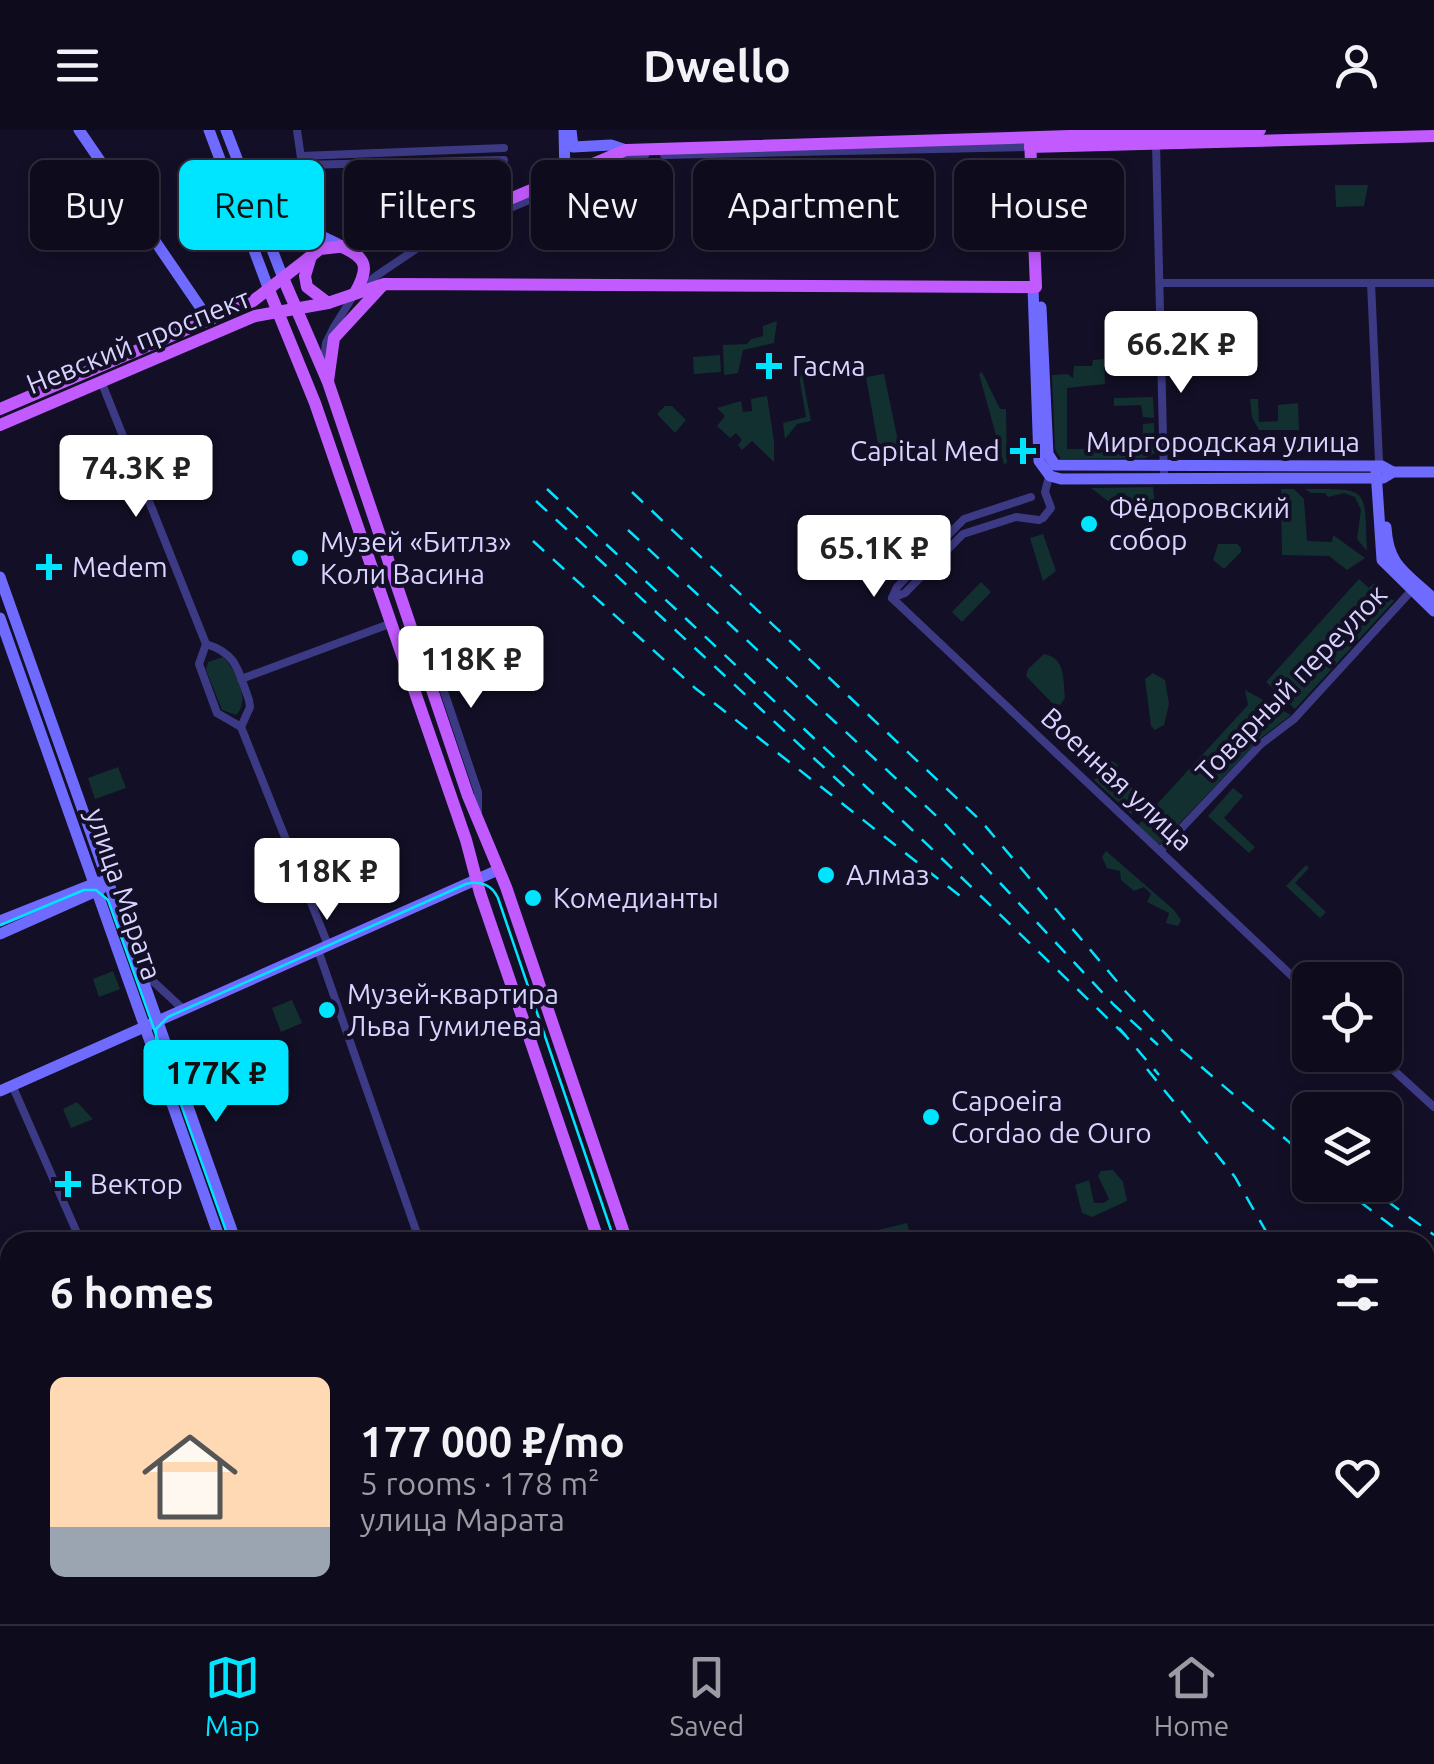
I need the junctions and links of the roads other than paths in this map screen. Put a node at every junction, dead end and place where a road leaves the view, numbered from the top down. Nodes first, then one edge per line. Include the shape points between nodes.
1 (79, 130) edge
2 (208, 130) edge
3 (226, 130) edge
4 (297, 130) edge
5 (567, 130) edge
6 (1260, 130) edge
7 (1365, 134) edge
8 (1027, 136) edge
9 (1434, 136) edge
10 (817, 138) edge
11 (854, 141) edge
12 (1156, 143) junction
13 (572, 147) junction
14 (504, 148) dead end
15 (626, 150) junction
16 (237, 160) edge
17 (301, 160) joint
18 (568, 160) edge
19 (570, 160) edge
20 (605, 160) edge
21 (627, 160) edge
22 (531, 193) edge
23 (531, 195) edge
24 (324, 237) edge
25 (338, 244) junction
26 (272, 250) edge
27 (312, 253) junction
28 (283, 278) junction
29 (1371, 283) junction
30 (1434, 283) edge
31 (384, 284) junction
32 (1160, 284) junction
33 (1034, 286) junction
34 (269, 290) junction
35 (355, 293) junction
36 (328, 304) junction
37 (297, 309) junction
38 (279, 312) junction
39 (209, 320) junction
40 (325, 375) junction
41 (101, 382) junction
42 (0, 408) edge
43 (0, 424) edge
44 (1051, 470) junction
45 (1382, 470) junction
46 (1434, 472) edge
47 (1164, 473) junction
48 (1046, 492) junction
49 (367, 494) junction
50 (350, 501) junction
51 (1, 585) edge
52 (1412, 590) junction
53 (892, 598) junction
54 (1434, 598) edge
55 (1434, 610) edge
56 (0, 618) edge
57 (392, 624) junction
58 (208, 648) junction
59 (241, 679) junction
60 (237, 724) junction
61 (1160, 851) junction
62 (489, 871) junction
63 (108, 882) junction
64 (95, 888) junction
65 (0, 922) edge
66 (0, 934) edge
67 (323, 948) junction
68 (139, 969) junction
69 (1292, 976) edge
70 (184, 1010) junction
71 (158, 1021) junction
72 (144, 1027) junction
73 (1396, 1072) edge
74 (6, 1088) edge
75 (1434, 1107) edge
76 (76, 1232) edge
77 (217, 1232) edge
78 (232, 1232) edge
79 (417, 1232) edge
80 (596, 1232) edge
81 (623, 1232) edge

1 - 39 street
2 - 34 street
3 - 16 street
4 - 17 street
5 - 13 street
5 - 18 street
6 - 8 main road, Невский проспект
7 - 9 main road, Невский проспект
7 - 12 main road, Невский проспект
8 - 11 main road, Невский проспект
8 - 12 main road, Невский проспект
8 - 33 main road
10 - 11 main road, Невский проспект
10 - 15 main road, Невский проспект
11 - 21 street, Невский проспект
12 - 32 street
13 - 15 street, Невский проспект
13 - 19 street
14 - 17 street
15 - 20 main road, Невский проспект
22 - 25 main road, Невский проспект via 417,238
23 - 35 street, Невский проспект via 422,245
24 - 25 street
25 - 27 main road, Невский проспект
25 - 35 main road via 363,261
26 - 28 street
27 - 28 main road, Невский проспект
27 - 36 main road via 306,283
28 - 34 main road, Невский проспект
28 - 37 main road
29 - 30 street
29 - 32 street
29 - 45 street
31 - 33 main road
31 - 35 main road
31 - 40 main road via 334,338
32 - 47 street
33 - 44 street via 1041,304
34 - 37 main road
34 - 38 main road
34 - 39 main road, Невский проспект
35 - 36 main road, Невский проспект
35 - 40 street via 329,336
36 - 37 main road, Невский проспект
37 - 38 main road, Невский проспект
37 - 40 main road
38 - 41 main road, Невский проспект via 255,316
38 - 50 main road
39 - 42 main road, Невский проспект
40 - 49 main road
41 - 43 main road, Невский проспект
41 - 58 street
44 - 47 street, Миргородская улица
44 - 47 street, Миргородская улица via 1064,479
44 - 48 street
45 - 46 street, Миргородская улица
45 - 47 street, Миргородская улица
45 - 52 street via 1380,554
45 - 54 street via 1389,554
48 - 53 street via 962,521
48 - 53 street via 1051,508 1041,519 1016,517 962,534
49 - 50 main road
49 - 62 main road via 478,815
50 - 57 main road
51 - 63 street, улица Марата
52 - 55 street
52 - 61 street, Товарный переулок
53 - 61 street, Военная улица
56 - 64 street, улица Марата
57 - 59 street
57 - 62 main road via 473,862
58 - 59 street via 228,653
58 - 60 street via 200,664 217,712
59 - 60 street via 250,707
60 - 67 street
61 - 69 street, Военная улица
62 - 67 street
62 - 80 main road
62 - 81 main road
63 - 64 street
63 - 68 street, улица Марата
64 - 65 street
64 - 66 street
64 - 72 street, улица Марата
67 - 70 street
67 - 79 street
68 - 70 street, улица Марата
68 - 71 street, улица Марата
70 - 71 street
71 - 72 street
71 - 78 street, улица Марата
72 - 74 street
72 - 77 street, улица Марата
73 - 75 street
74 - 76 street

